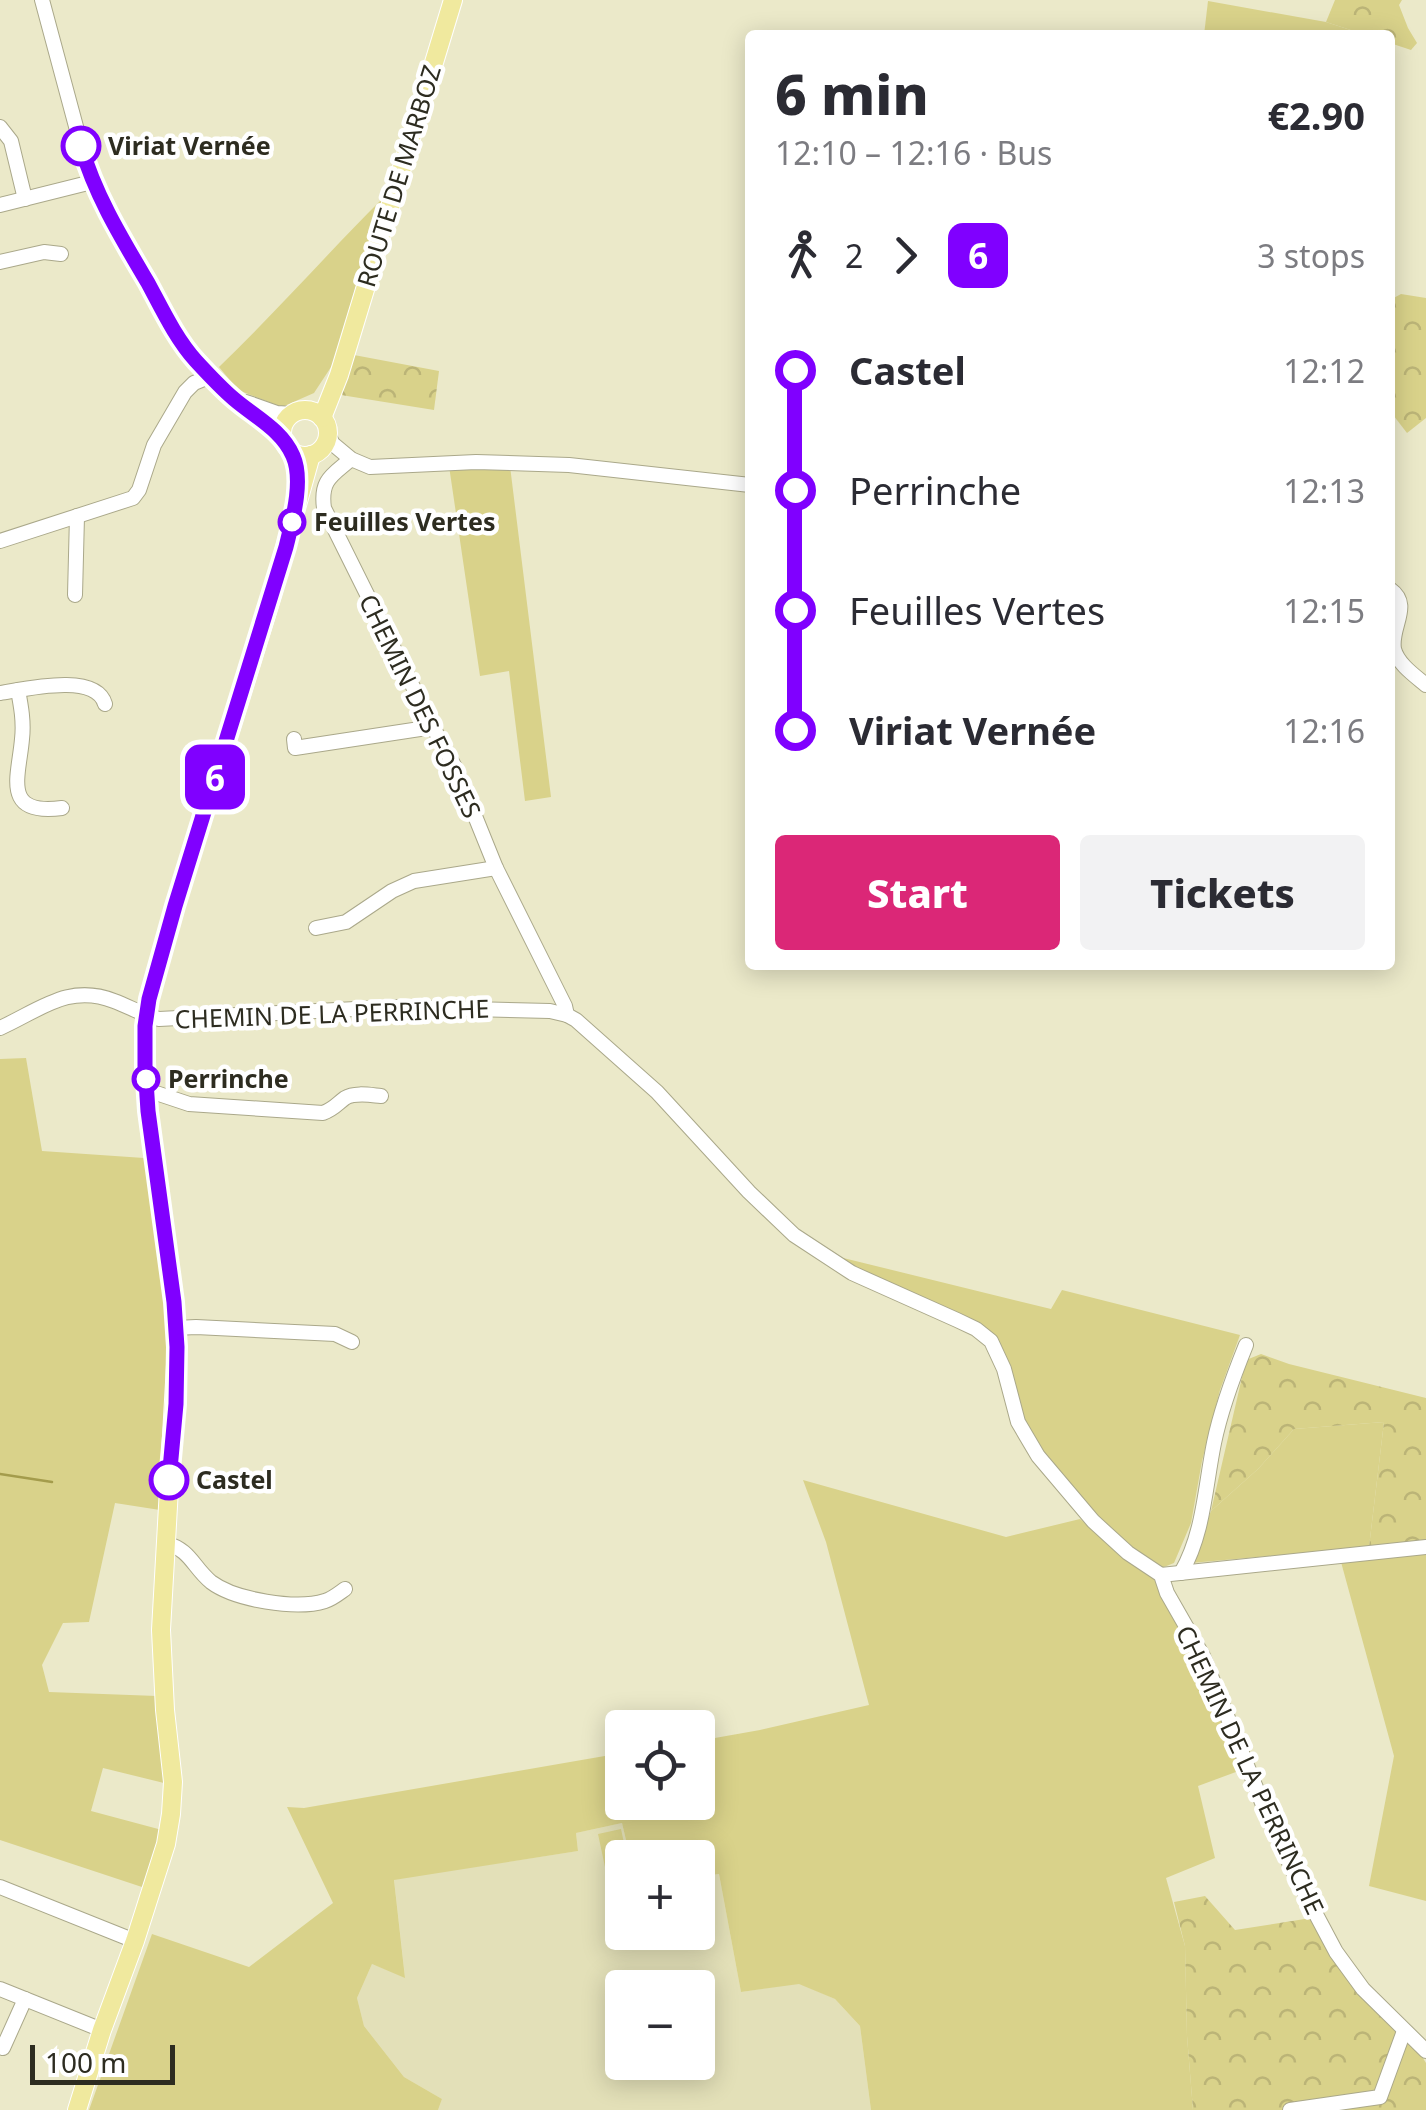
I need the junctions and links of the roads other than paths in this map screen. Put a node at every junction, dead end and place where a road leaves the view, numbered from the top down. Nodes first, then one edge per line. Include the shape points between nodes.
1 (42, 0) edge
2 (453, 0) edge
3 (0, 127) edge
4 (92, 182) junction
5 (25, 199) junction
6 (0, 205) edge
7 (62, 254) dead end
8 (0, 262) edge
9 (216, 381) junction
10 (315, 438) junction
11 (745, 485) edge
12 (77, 516) junction
13 (0, 541) edge
14 (1395, 593) edge
15 (76, 595) dead end
16 (1395, 633) edge
17 (1395, 651) edge
18 (1426, 684) edge
19 (18, 690) junction
20 (0, 692) edge
21 (105, 704) dead end
22 (433, 727) junction
23 (294, 739) dead end
24 (62, 808) dead end
25 (496, 868) junction
26 (316, 928) dead end
27 (567, 1015) junction
28 (147, 1016) junction
29 (0, 1028) edge
30 (146, 1090) junction
31 (381, 1096) dead end
32 (176, 1328) junction
33 (352, 1342) dead end
34 (1246, 1345) dead end
35 (164, 1543) junction
36 (1426, 1547) edge
37 (1181, 1572) junction
38 (1161, 1574) junction
39 (345, 1589) dead end
40 (0, 1887) edge
41 (135, 1941) junction
42 (0, 1989) edge
43 (25, 1999) junction
44 (102, 2030) junction
45 (1404, 2031) junction
46 (4, 2048) dead end
47 (1426, 2052) edge
48 (67, 2110) edge
49 (77, 2110) edge
50 (1290, 2110) edge

1 - 4 street
2 - 10 main road, ROUTE DE MARBOZ
3 - 5 street via 11,141
4 - 5 street
4 - 9 street via 171,324
5 - 6 street
7 - 8 street
9 - 10 street
9 - 10 street
9 - 12 street via 194,383 185,392 154,445 136,495
10 - 11 street via 379,468 570,465
10 - 22 street, CHEMIN DES FOSSES via 331,474 324,508
10 - 28 main road, ROUTE DE MARBOZ
12 - 13 street
12 - 15 street
14 - 16 street via 1401,604
17 - 18 street
19 - 20 street
19 - 21 street via 79,686 96,690
19 - 24 street via 19,792 35,808
22 - 23 street via 295,748
22 - 25 street, CHEMIN DES FOSSES
25 - 26 street via 414,881 346,922
25 - 27 street, CHEMIN DES FOSSES
27 - 28 street, CHEMIN DE LA PERRINCHE via 394,1007 176,1020
27 - 38 street via 656,1092 794,1235 852,1273 991,1342 1018,1422 1038,1456 1093,1521
28 - 29 street, CHEMIN DE LA PERRINCHE via 76,994
28 - 30 main road, ROUTE DE MARBOZ
30 - 31 street via 189,1104 324,1113 354,1095
30 - 32 main road, ROUTE DE MARBOZ
32 - 33 street via 335,1334
32 - 35 main road, ROUTE DE MARBOZ
34 - 37 street via 1225,1399 1197,1535
35 - 39 street via 189,1555 214,1584 256,1600 312,1604
35 - 41 main road, ROUTE DE MARBOZ via 161,1648 172,1814
36 - 37 street
37 - 38 street
38 - 45 street, CHEMIN DE LA PERRINCHE via 1315,1914 1363,1989
40 - 41 street
41 - 44 main road, ROUTE DE MARBOZ
42 - 43 street
43 - 44 street
43 - 46 street
44 - 48 main road, ROUTE DE MARBOZ
44 - 49 main road, ROUTE DE MARBOZ
45 - 47 street, CHEMIN DE LA PERRINCHE
45 - 50 street via 1380,2097

